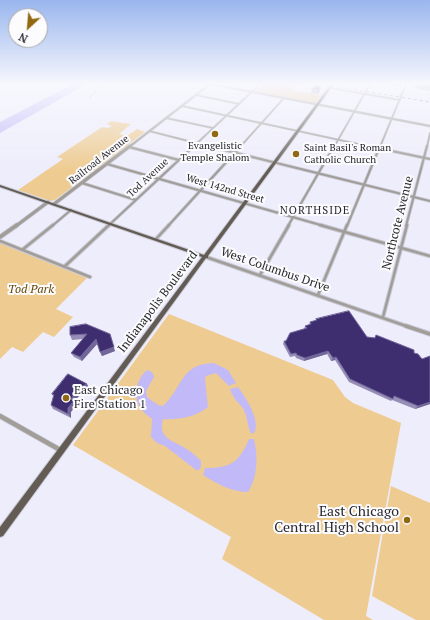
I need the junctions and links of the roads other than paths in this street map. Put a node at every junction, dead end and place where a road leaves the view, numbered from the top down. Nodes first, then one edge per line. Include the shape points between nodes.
1 (173, 113) edge
2 (217, 113) edge
3 (229, 113) edge
4 (271, 113) edge
5 (312, 113) edge
6 (353, 113) edge
7 (359, 113) edge
8 (395, 113) edge
9 (227, 115) junction
10 (166, 118) junction
11 (392, 119) junction
12 (262, 123) junction
13 (430, 126) edge
14 (212, 128) junction
15 (149, 131) junction
16 (299, 131) junction
17 (430, 133) edge
18 (338, 139) junction
19 (197, 143) junction
20 (129, 147) junction
21 (380, 148) junction
22 (234, 153) junction
23 (424, 158) junction
24 (430, 159) edge
25 (179, 160) junction
26 (275, 163) junction
27 (107, 164) junction
28 (319, 173) junction
29 (159, 178) junction
30 (82, 183) junction
31 (364, 185) junction
32 (0, 186) edge
33 (200, 190) junction
34 (414, 197) junction
35 (136, 200) junction
36 (430, 201) edge
37 (48, 202) junction
38 (245, 203) junction
39 (54, 204) junction
40 (71, 210) junction
41 (293, 217) junction
42 (110, 224) junction
43 (345, 232) junction
44 (0, 237) edge
45 (156, 240) junction
46 (0, 241) edge
47 (401, 248) junction
48 (22, 250) junction
49 (430, 256) edge
50 (206, 257) junction
51 (64, 267) junction
52 (260, 275) junction
53 (90, 277) dead end
54 (318, 295) junction
55 (383, 317) junction
56 (430, 334) edge
57 (0, 416) edge
58 (62, 451) junction
59 (0, 534) edge

1 - 10 street, Railroad Avenue
2 - 9 street
3 - 9 street, Tod Avenue
4 - 12 street
5 - 16 main road, Indianapolis Boulevard
6 - 18 street
7 - 11 street
8 - 11 street
9 - 12 street
9 - 14 street, Tod Avenue
10 - 14 street
10 - 15 street, Railroad Avenue
11 - 13 street
11 - 21 street
12 - 16 street
12 - 22 street
14 - 19 street, Tod Avenue
15 - 19 street
15 - 20 street, Railroad Avenue
16 - 18 street
16 - 26 main road, Indianapolis Boulevard
17 - 23 street, Northcote Avenue
18 - 21 street
18 - 28 street
19 - 22 street
19 - 25 street, Tod Avenue
20 - 25 street
20 - 27 street, Railroad Avenue
21 - 23 street
21 - 31 street
22 - 26 street
22 - 33 street
23 - 24 street
23 - 34 street, Northcote Avenue
25 - 29 street, Tod Avenue
26 - 28 street
26 - 38 main road, Indianapolis Boulevard
27 - 29 street, West 142nd Street
27 - 30 street, Railroad Avenue
28 - 31 street
28 - 41 street
29 - 33 street, West 142nd Street
29 - 35 street, Tod Avenue
30 - 35 street
30 - 39 street, Railroad Avenue
31 - 34 street
31 - 43 street
32 - 37 main road, West Columbus Drive
33 - 38 street, West 142nd Street
33 - 45 street
34 - 36 street
34 - 47 street, Northcote Avenue
35 - 42 street, Tod Avenue
37 - 39 main road, West Columbus Drive
37 - 44 street
38 - 41 street, West 142nd Street
38 - 50 main road, Indianapolis Boulevard
39 - 40 main road, West Columbus Drive
40 - 42 main road, West Columbus Drive
40 - 48 street
41 - 43 street, West 142nd Street
41 - 52 street
42 - 45 main road, West Columbus Drive
42 - 51 street, Tod Avenue
43 - 47 street, West 142nd Street
43 - 54 street
45 - 50 main road, West Columbus Drive
46 - 48 street
47 - 49 street, West 142nd Street
47 - 55 street, Northcote Avenue
48 - 51 street
50 - 52 street, West Columbus Drive
50 - 58 main road, Indianapolis Boulevard
51 - 53 street
52 - 54 street, West Columbus Drive
54 - 55 street, West Columbus Drive
55 - 56 street, West Columbus Drive
57 - 58 street
58 - 59 main road, Indianapolis Boulevard

